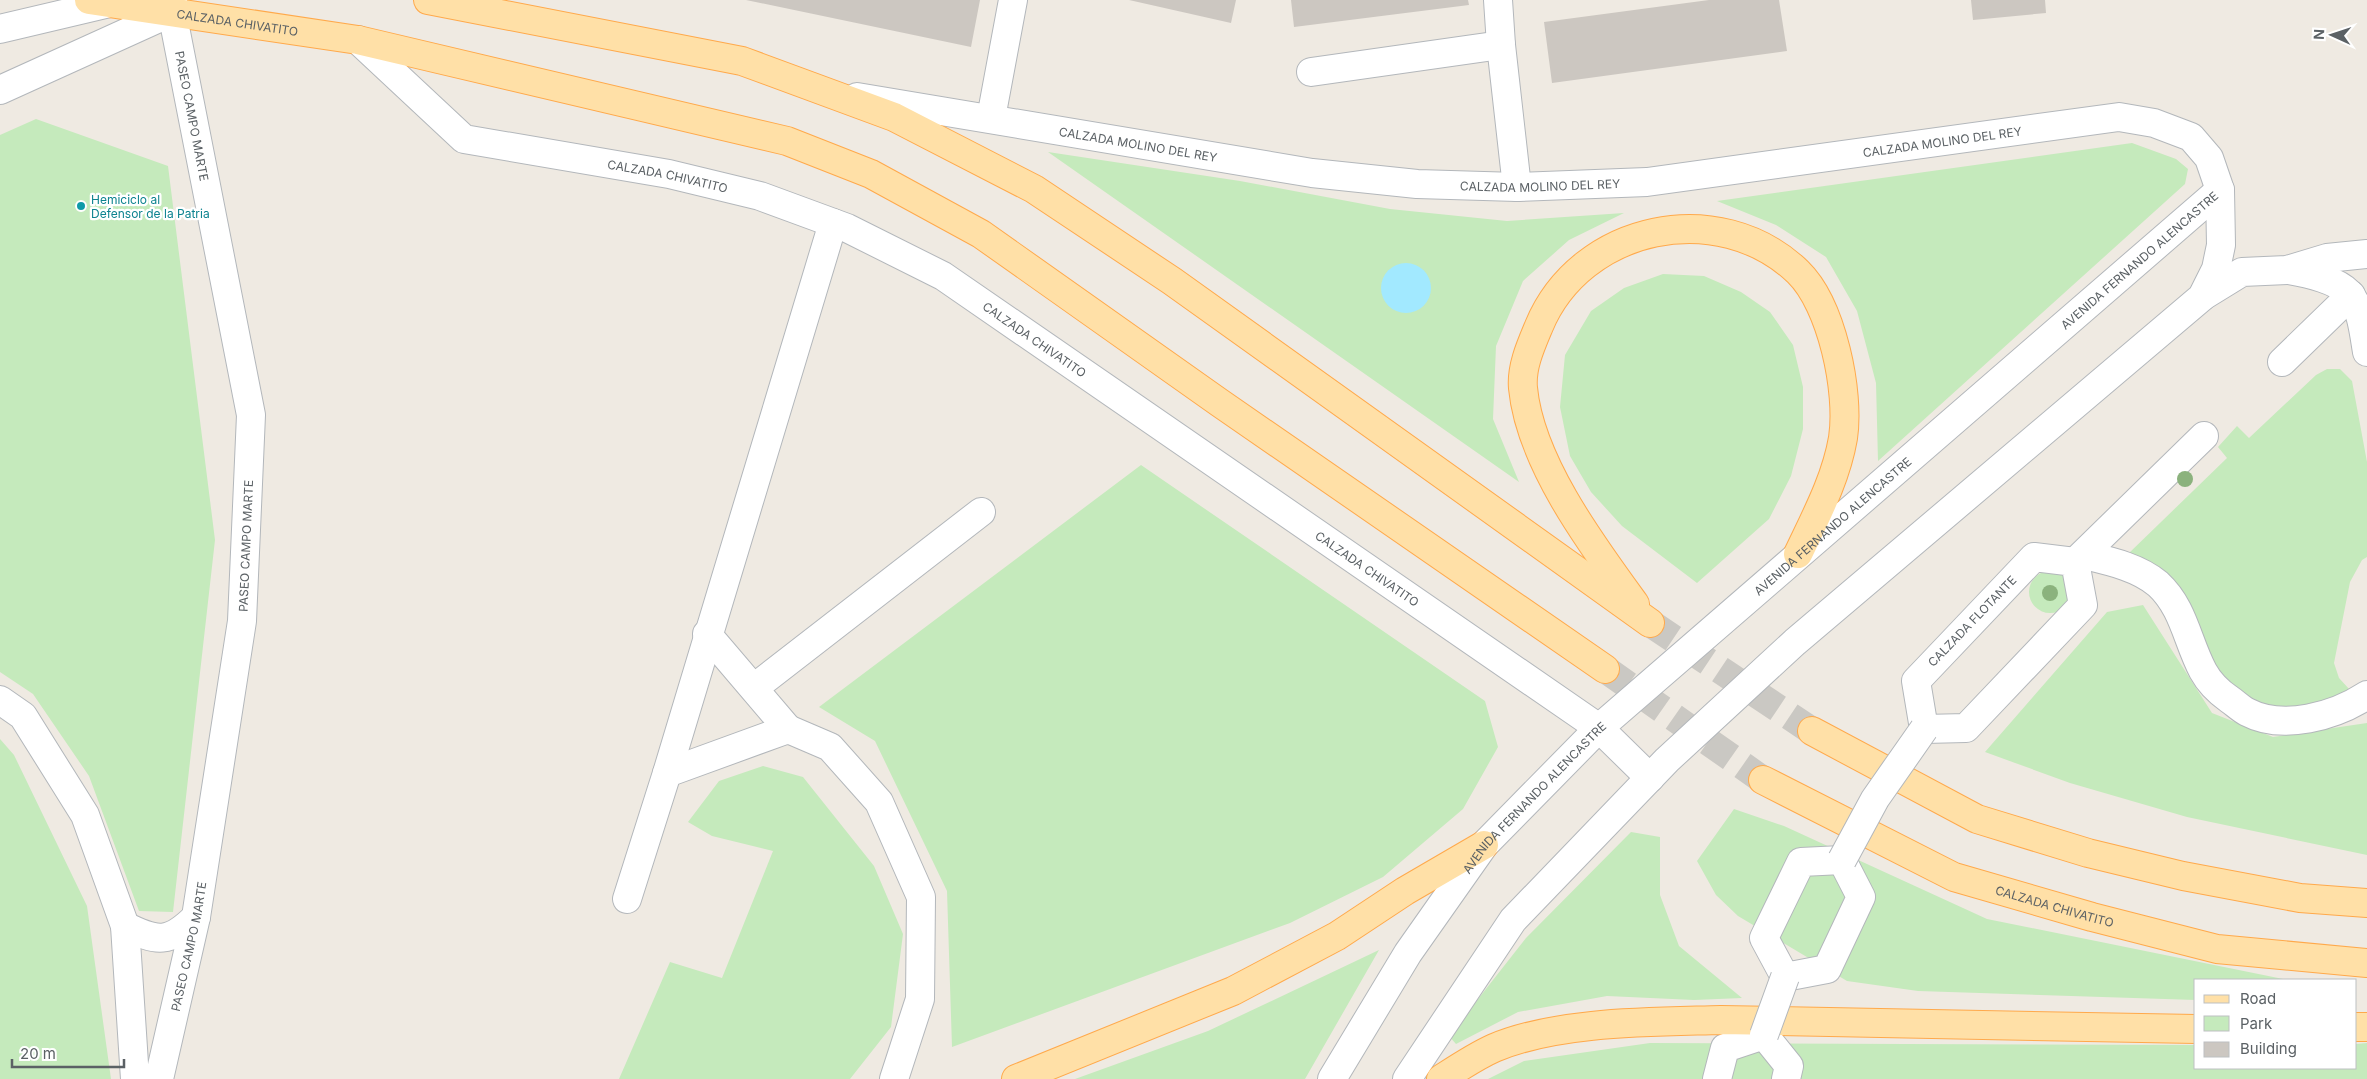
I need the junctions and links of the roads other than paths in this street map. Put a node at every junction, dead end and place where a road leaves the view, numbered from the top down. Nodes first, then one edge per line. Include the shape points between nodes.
1 (428, 0) edge
2 (1013, 0) edge
3 (1498, 0) edge
4 (100, 2) edge
5 (172, 6) edge
6 (0, 29) edge
7 (358, 40) junction
8 (1501, 45) junction
9 (1311, 72) dead end
10 (0, 90) edge
11 (828, 92) junction
12 (991, 118) junction
13 (1517, 187) junction
14 (2220, 190) junction
15 (833, 223) junction
16 (2367, 254) edge
17 (2287, 270) junction
18 (2351, 295) junction
19 (2202, 297) junction
20 (2367, 352) edge
21 (2282, 362) dead end
22 (2204, 436) dead end
23 (981, 512) dead end
24 (1798, 554) junction
25 (2080, 559) junction
26 (708, 634) junction
27 (1605, 669) tunnel mouth
28 (754, 688) junction
29 (2367, 695) edge
30 (0, 700) edge
31 (788, 728) junction
32 (1599, 728) junction
33 (1924, 729) junction
34 (1812, 731) tunnel mouth
35 (666, 774) junction
36 (1650, 778) junction
37 (1763, 780) tunnel mouth
38 (1484, 845) junction
39 (1842, 860) junction
40 (627, 899) dead end
41 (2367, 903) edge
42 (196, 918) junction
43 (125, 926) junction
44 (2367, 963) edge
45 (1785, 977) junction
46 (2194, 1029) edge
47 (1764, 1035) junction
48 (135, 1079) edge
49 (159, 1079) edge
50 (894, 1079) edge
51 (1016, 1079) edge
52 (1332, 1079) edge
53 (1407, 1079) edge
54 (1441, 1079) edge
55 (1717, 1079) edge
56 (1786, 1079) edge

1 - 11 main road via 742,61
2 - 12 street
3 - 8 street
4 - 5 main road, CALZADA CHIVATITO
4 - 6 street, CALZADA CHIVATITO
5 - 7 main road, CALZADA CHIVATITO
5 - 10 street
5 - 42 street, PASEO CAMPO MARTE via 252,415 242,622
7 - 15 street, CALZADA CHIVATITO via 464,139 669,174 760,196
7 - 27 main road, CALZADA CHIVATITO via 787,141 871,174 981,234
8 - 9 street
8 - 13 street
11 - 12 street, CALZADA MOLINO DEL REY
11 - 24 main road via 894,117 1034,190 1172,281 1650,623 1592,542 1544,460 1533,434 1523,386 1528,354 1544,315 1561,289 1582,267 1614,246 1664,230 1695,228 1725,232 1754,241 1800,273 1820,305 1835,344 1841,375 1843,437 1828,492
12 - 13 street, CALZADA MOLINO DEL REY via 1312,173 1417,184
13 - 14 street, CALZADA MOLINO DEL REY via 1647,182 2119,117 2154,123 2191,138 2209,158
14 - 19 street, AVENIDA FERNANDO ALENCASTRE via 2221,245 2216,268
14 - 24 street, AVENIDA FERNANDO ALENCASTRE
15 - 26 street
15 - 32 street, CALZADA CHIVATITO via 943,276
16 - 17 street via 2327,258
17 - 18 street via 2327,279
17 - 19 street via 2242,272
18 - 20 street
18 - 21 street
19 - 36 street, AVENIDA FERNANDO ALENCASTRE via 1795,642
22 - 25 street
23 - 28 street
24 - 32 street, AVENIDA FERNANDO ALENCASTRE via 1755,595
25 - 29 street via 2111,561 2140,572 2157,584 2172,600 2185,622 2204,673 2221,693 2247,712 2273,720 2300,720 2332,712
25 - 33 street via 2083,605 1966,728
25 - 33 street, CALZADA FLOTANTE via 2034,557 1916,681
26 - 28 street
26 - 35 street
28 - 31 street
30 - 43 street via 23,716 85,815
31 - 35 street
31 - 50 street via 830,747 879,802 921,897 920,999
32 - 36 street, CALZADA CHIVATITO
32 - 38 street, AVENIDA FERNANDO ALENCASTRE
33 - 39 street, bridge via 1875,799
34 - 41 main road via 1977,818 2088,853 2183,876 2300,898
35 - 40 street
36 - 53 street, AVENIDA FERNANDO ALENCASTRE via 1513,920
37 - 44 main road, CALZADA CHIVATITO via 1954,877 2217,949
38 - 51 main road via 1337,936 1233,991
38 - 52 street, AVENIDA FERNANDO ALENCASTRE via 1408,953
39 - 45 street via 1861,897 1827,969
39 - 45 street via 1801,862 1764,938
42 - 43 street via 180,933 163,938 144,935
42 - 49 street, PASEO CAMPO MARTE
43 - 48 street
45 - 47 street, bridge
46 - 54 main road via 1722,1020 1659,1022 1546,1033 1495,1048
47 - 55 street via 1725,1048
47 - 56 street via 1789,1066

